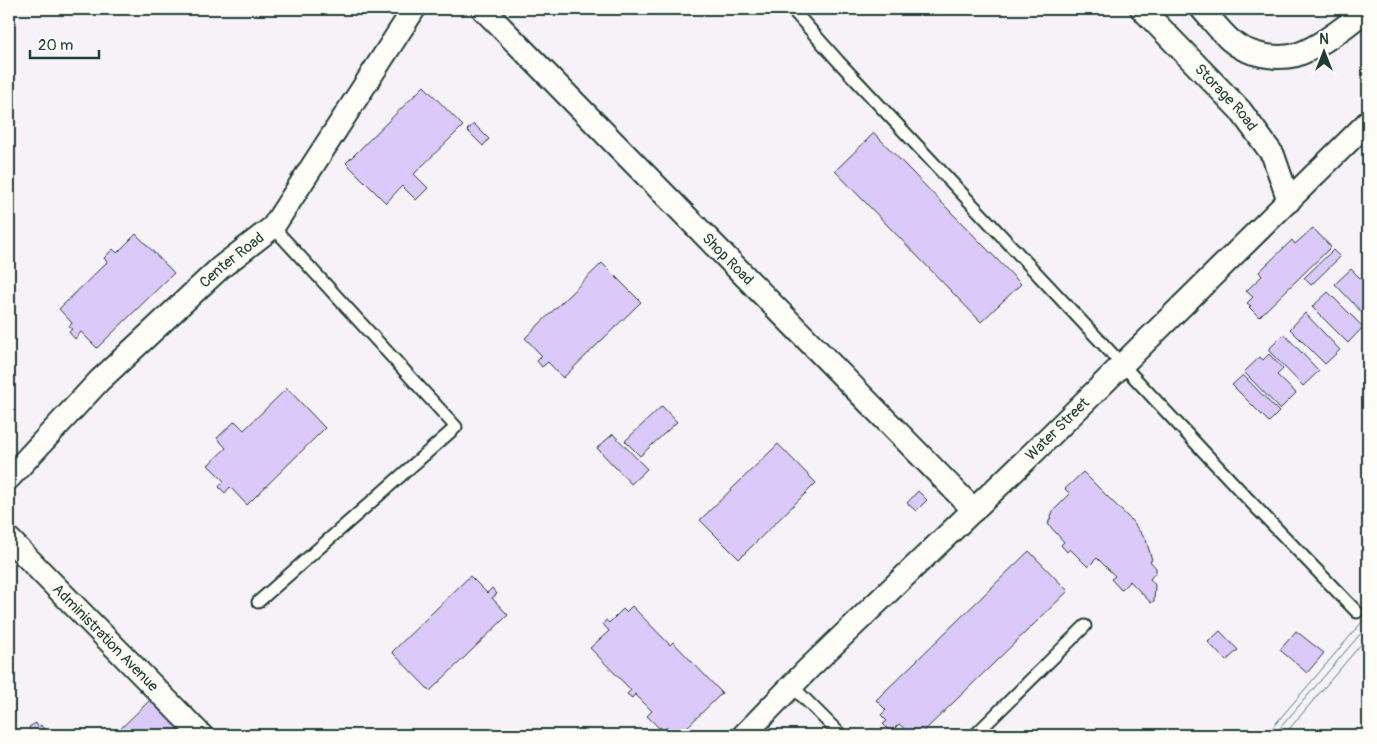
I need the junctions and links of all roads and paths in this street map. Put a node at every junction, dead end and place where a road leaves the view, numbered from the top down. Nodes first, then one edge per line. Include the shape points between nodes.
1 (414, 9) edge
2 (483, 9) edge
3 (792, 9) edge
4 (1142, 9) edge
5 (1202, 9) edge
6 (1367, 9) edge
7 (1368, 122) edge
8 (1289, 202) junction
9 (273, 227) junction
10 (1123, 364) junction
11 (9, 478) edge
12 (974, 510) junction
13 (9, 539) edge
14 (258, 602) dead end
15 (1357, 612) dead end
16 (1085, 626) dead end
17 (792, 686) junction
18 (201, 735) edge
19 (744, 735) edge
20 (841, 735) edge
21 (975, 735) edge

1 - 9 street, Center Road
2 - 12 street, Shop Road
3 - 10 lane
4 - 8 street, Storage Road via 1240,110 1273,154
5 - 6 street via 1231,41 1252,53 1274,57 1296,54 1326,40
7 - 8 street, Water Street
8 - 10 street, Water Street
9 - 11 street, Center Road via 220,268 100,381
9 - 14 lane via 456,427
10 - 12 street, Water Street
10 - 15 lane
12 - 17 street, Water Street
13 - 18 street, Administration Avenue
16 - 21 lane
17 - 19 street, Water Street
17 - 20 lane

